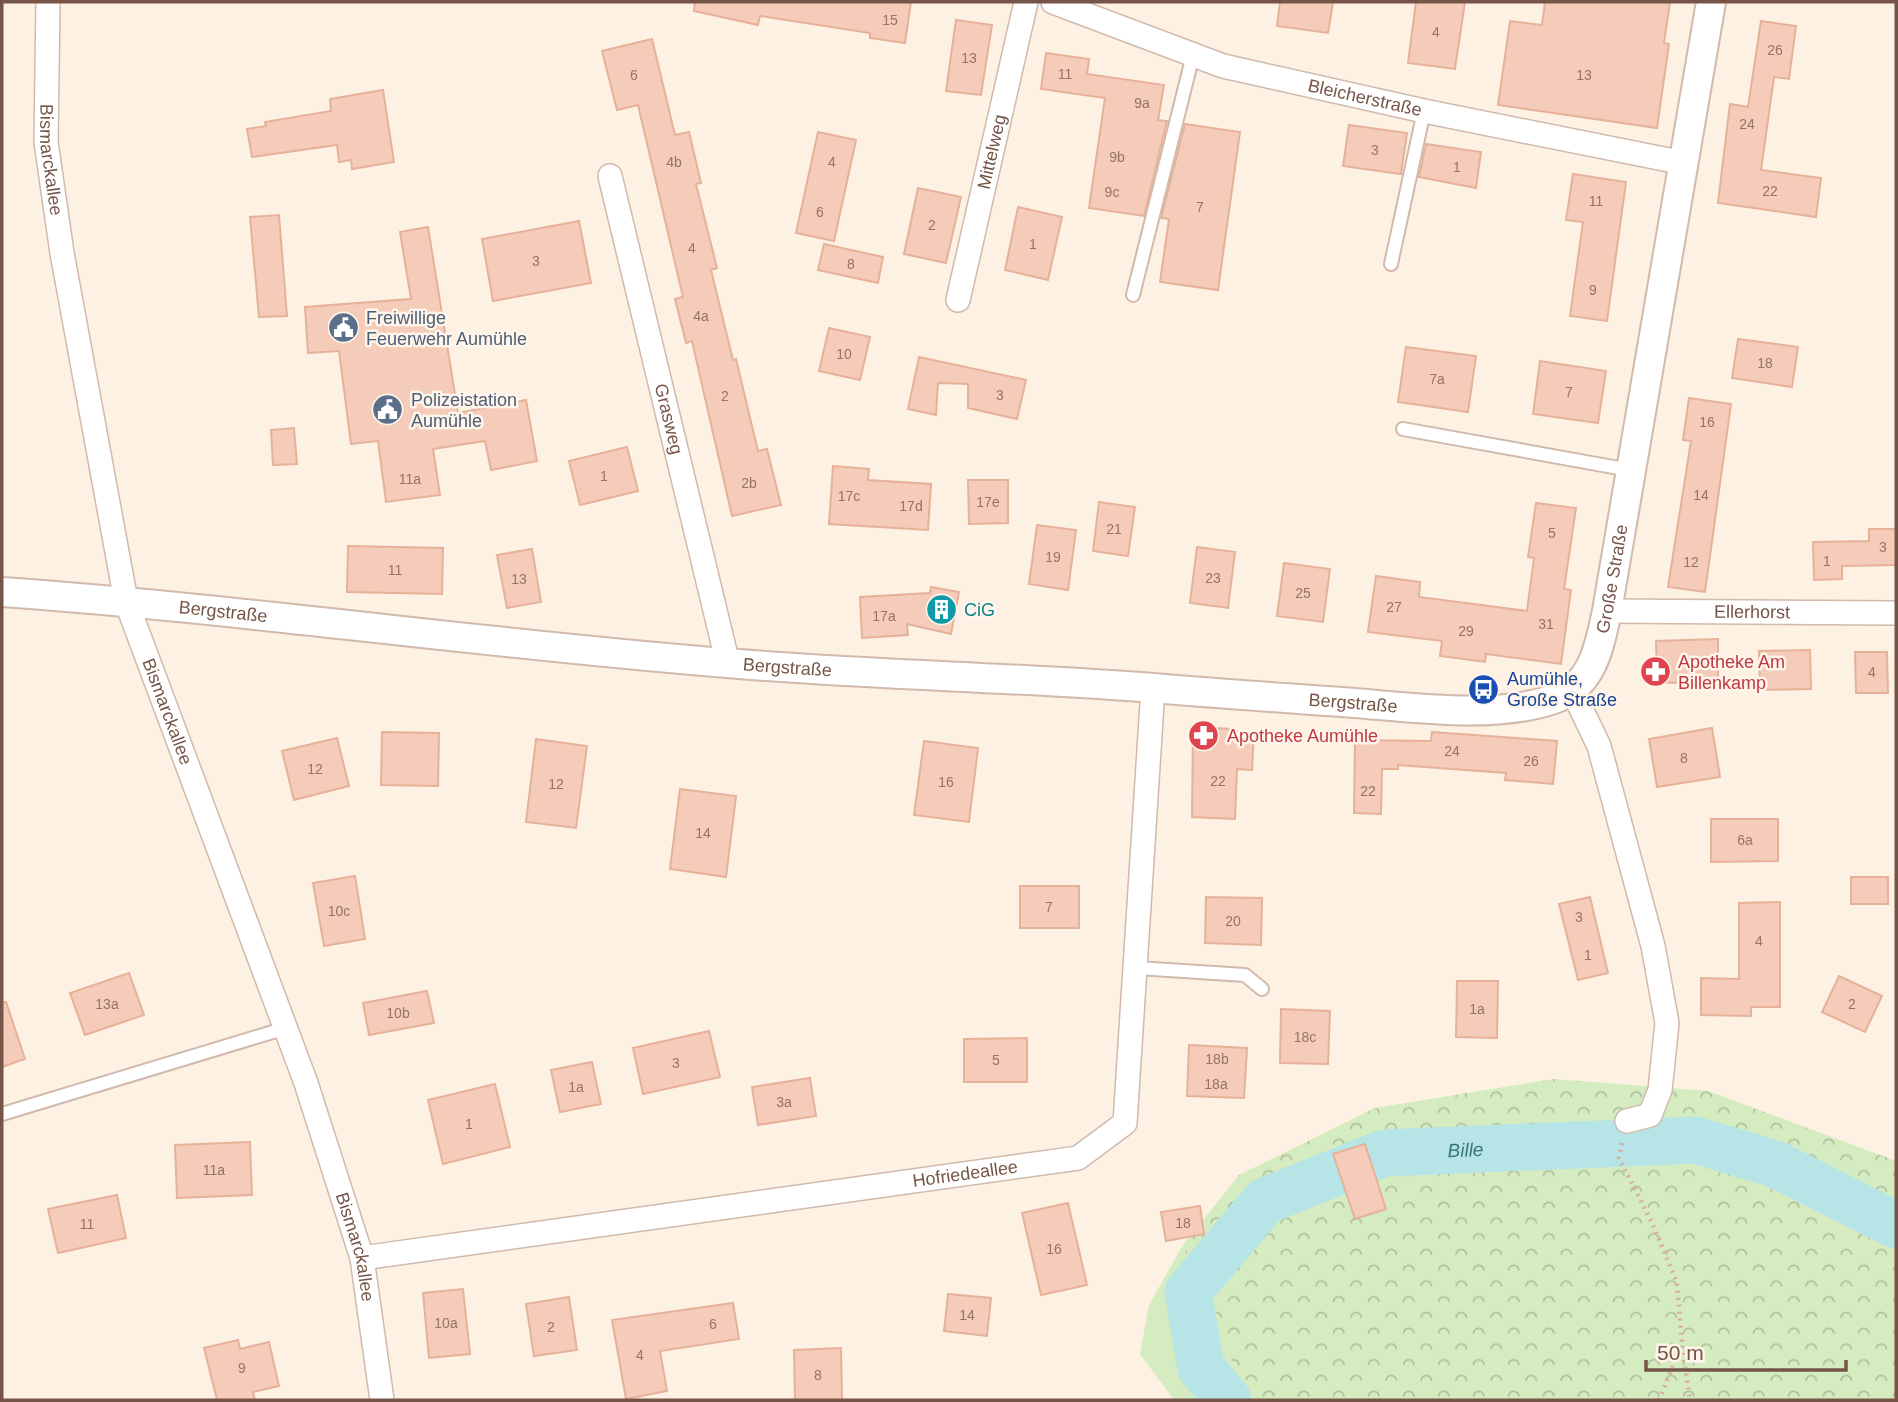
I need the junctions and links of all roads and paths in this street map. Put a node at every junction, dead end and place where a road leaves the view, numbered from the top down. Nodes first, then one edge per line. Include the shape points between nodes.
1 (48, 2) edge
2 (1026, 2) edge
3 (1054, 2) edge
4 (1710, 2) edge
5 (1193, 55) junction
6 (1424, 111) junction
7 (1684, 163) junction
8 (610, 176) dead end
9 (1391, 264) dead end
10 (1133, 295) dead end
11 (958, 300) dead end
12 (1403, 429) dead end
13 (1630, 470) junction
14 (2, 592) edge
15 (126, 601) junction
16 (1607, 611) junction
17 (1896, 613) edge
18 (729, 664) junction
19 (1153, 688) junction
20 (1572, 690) junction
21 (1137, 968) junction
22 (1262, 989) dead end
23 (286, 1028) junction
24 (2, 1114) edge
25 (1627, 1121) dead end
26 (1619, 1158) dead end
27 (362, 1258) junction
28 (1682, 1343) junction
29 (382, 1400) edge
30 (1659, 1400) edge
31 (1690, 1400) edge

1 - 15 street, Bismarckallee via 46,142
2 - 11 street, Mittelweg
3 - 5 street, Bleicherstraße
4 - 7 street, Große Straße
5 - 6 street, Bleicherstraße via 1223,66
5 - 10 lane
6 - 7 street, Bleicherstraße
6 - 9 lane
7 - 13 street, Große Straße
8 - 18 street, Grasweg
12 - 13 lane
13 - 16 street, Große Straße
14 - 15 street, Bergstraße
15 - 18 street, Bergstraße via 321,625
15 - 23 street, Bismarckallee
16 - 17 street, Ellerhorst
16 - 20 street, Große Straße via 1597,655 1581,684
18 - 19 street, Bergstraße
19 - 20 street, Bergstraße via 1416,708 1503,709 1532,706
19 - 21 street, Hofriedeallee
20 - 25 street via 1599,746 1653,946 1667,1023 1660,1090 1650,1115
21 - 22 lane via 1245,975
21 - 27 street, Hofriedeallee via 1125,1123 1078,1158
23 - 24 lane
23 - 27 street, Bismarckallee
26 - 28 path via 1677,1283
27 - 29 street, Bismarckallee
28 - 30 path
28 - 31 path

